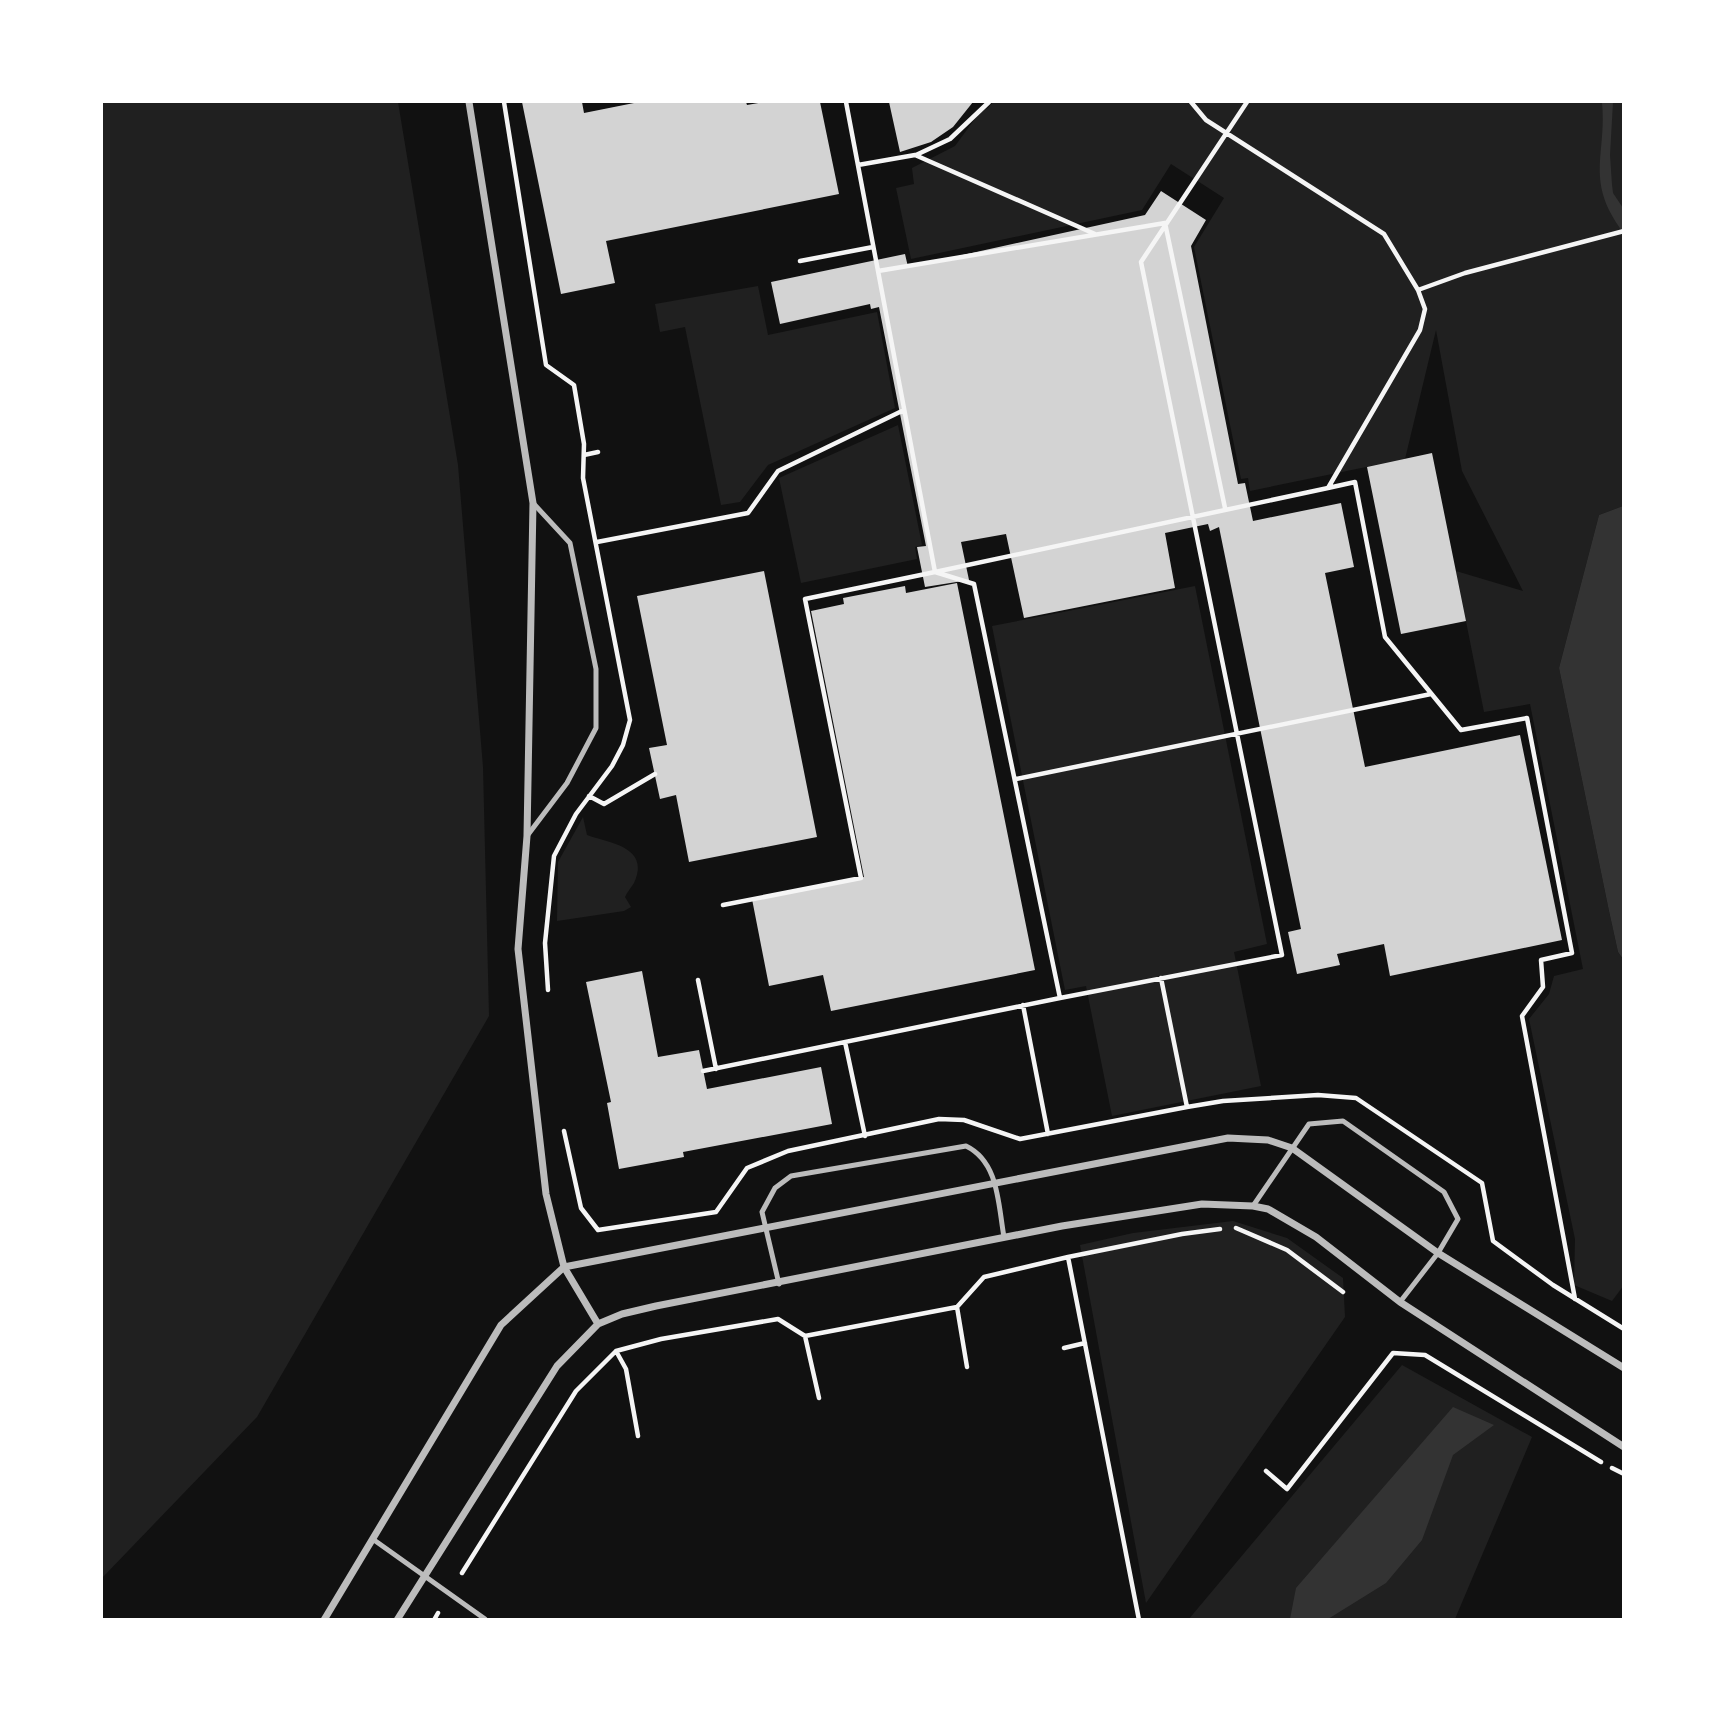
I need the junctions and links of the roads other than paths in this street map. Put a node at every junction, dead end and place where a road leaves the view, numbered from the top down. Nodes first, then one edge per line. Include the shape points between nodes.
1 (468, 102) edge
2 (533, 503) junction
3 (527, 836) junction
4 (1292, 1148) junction
5 (993, 1182) junction
6 (1253, 1206) junction
7 (766, 1227) junction
8 (1004, 1237) junction
9 (1438, 1253) junction
10 (564, 1267) junction
11 (779, 1284) junction
12 (1400, 1301) junction
13 (598, 1324) junction
14 (1623, 1367) edge
15 (1623, 1447) edge
16 (374, 1540) junction
17 (426, 1576) junction
18 (324, 1619) edge
19 (397, 1619) edge
20 (485, 1619) edge

1 - 2 street
2 - 3 street
2 - 3 lane via 570,543 596,669 596,728 567,783
3 - 10 street via 518,949 546,1194
4 - 5 street via 1268,1140 1228,1138
4 - 6 lane
4 - 9 street
4 - 9 lane via 1309,1124 1343,1121 1444,1192 1458,1219
5 - 7 street
5 - 7 lane via 989,1166 966,1146 791,1176 775,1188 762,1212
5 - 8 lane
6 - 8 street via 1202,1204
6 - 12 street via 1268,1209 1315,1237
7 - 10 street
7 - 11 lane
8 - 11 street
9 - 12 lane
9 - 14 street
10 - 13 street
10 - 16 street via 501,1325
11 - 13 street via 656,1306
12 - 15 street
13 - 17 street via 557,1366
16 - 17 lane
16 - 18 street
17 - 19 street
17 - 20 lane

